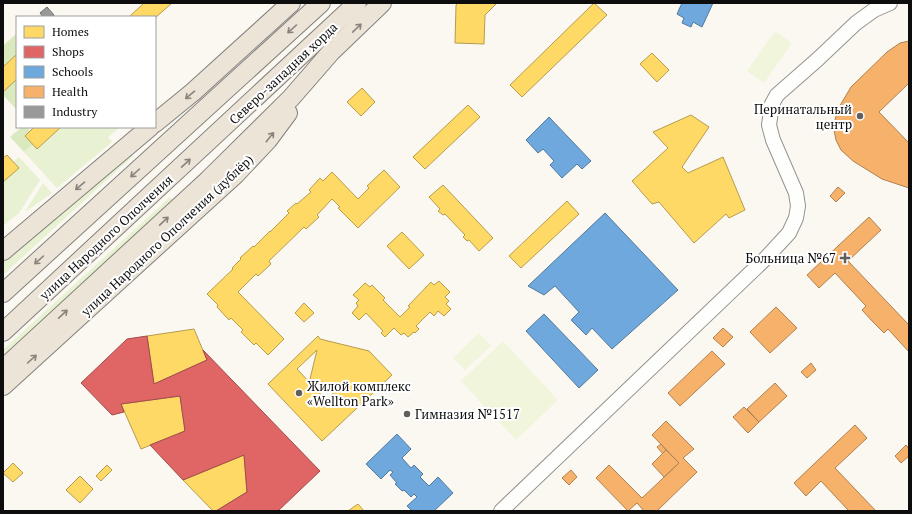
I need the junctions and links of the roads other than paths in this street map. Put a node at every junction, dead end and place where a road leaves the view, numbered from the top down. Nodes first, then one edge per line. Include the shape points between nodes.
1 (292, 3) edge
2 (321, 3) edge
3 (357, 3) edge
4 (382, 3) edge
5 (890, 3) edge
6 (260, 31) junction
7 (331, 52) junction
8 (156, 122) edge
9 (149, 128) edge
10 (174, 137) junction
11 (209, 142) junction
12 (3, 251) edge
13 (3, 293) edge
14 (3, 332) edge
15 (3, 369) edge
16 (3, 386) edge
17 (501, 511) edge

1 - 6 main road
2 -> 10 main road, Северо-западная хорда
3 - 11 main road, Северо-западная хорда
7 -> 4 main road
5 - 17 street via 874,10 856,23 777,95 772,104 769,125 796,193 798,206 789,233 759,265
6 -> 8 main road
6 - 10 main road
7 - 11 main road via 277,96
15 -> 7 main road via 208,180 291,98
16 -> 7 main road, улица Народного Ополчения (дублёр) via 236,174 268,140
9 -> 12 main road
10 -> 13 main road, улица Народного Ополчения
14 -> 11 main road, улица Народного Ополчения

